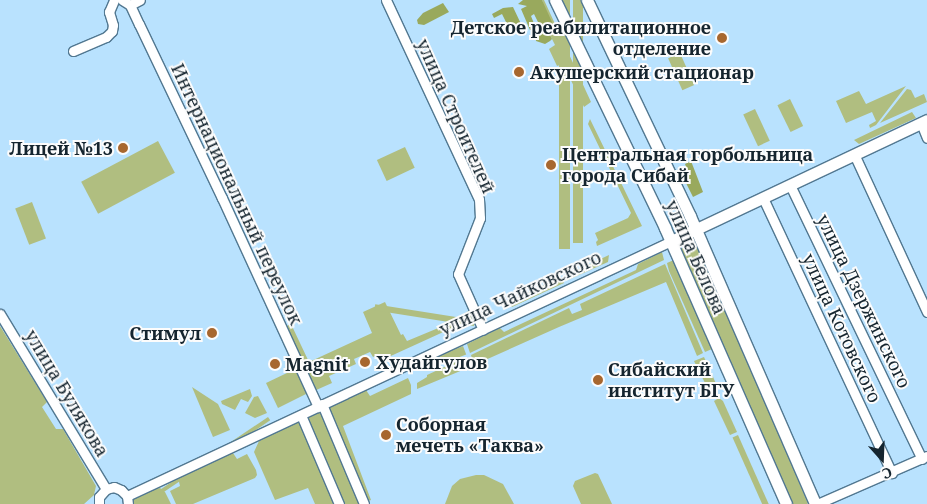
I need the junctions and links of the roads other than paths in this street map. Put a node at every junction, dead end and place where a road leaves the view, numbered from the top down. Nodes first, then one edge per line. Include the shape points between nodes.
1 (114, 0) edge
2 (140, 0) edge
3 (386, 0) edge
4 (555, 0) edge
5 (587, 0) edge
6 (126, 3) edge
7 (73, 51) dead end
8 (924, 122) edge
9 (927, 138) edge
10 (854, 154) junction
11 (790, 184) junction
12 (763, 198) junction
13 (696, 230) junction
14 (671, 241) junction
15 (927, 312) edge
16 (0, 314) edge
17 (483, 330) junction
18 (320, 406) junction
19 (301, 414) junction
20 (924, 458) edge
21 (892, 473) junction
22 (106, 489) junction
23 (127, 500) edge
24 (99, 504) edge
25 (339, 504) edge
26 (364, 504) edge
27 (786, 504) edge
28 (816, 504) edge

1 - 7 street via 109,12 112,31 106,37
2 - 6 street
3 - 17 street, улица Строителей via 479,199 480,218 458,274
4 - 14 main road, улица Белова
5 - 13 main road, улица Белова
6 - 18 street, Интернациональный переулок
8 - 9 street
8 - 10 main road, улица Чайковского
10 - 11 main road, улица Чайковского
10 - 15 street
11 - 12 main road, улица Чайковского
11 - 20 street, улица Дзержинского
12 - 13 main road, улица Чайковского
12 - 21 street, улица Котовского
13 - 14 main road, улица Чайковского
13 - 28 main road, улица Белова
14 - 17 street, улица Чайковского
14 - 27 main road, улица Белова
16 - 22 street, улица Булякова
17 - 18 street, улица Чайковского
18 - 19 street, улица Чайковского
18 - 26 street, Интернациональный переулок
19 - 23 street, улица Чайковского
19 - 25 street
20 - 21 street
21 - 28 street
22 - 23 street via 122,490
22 - 24 street via 99,497

